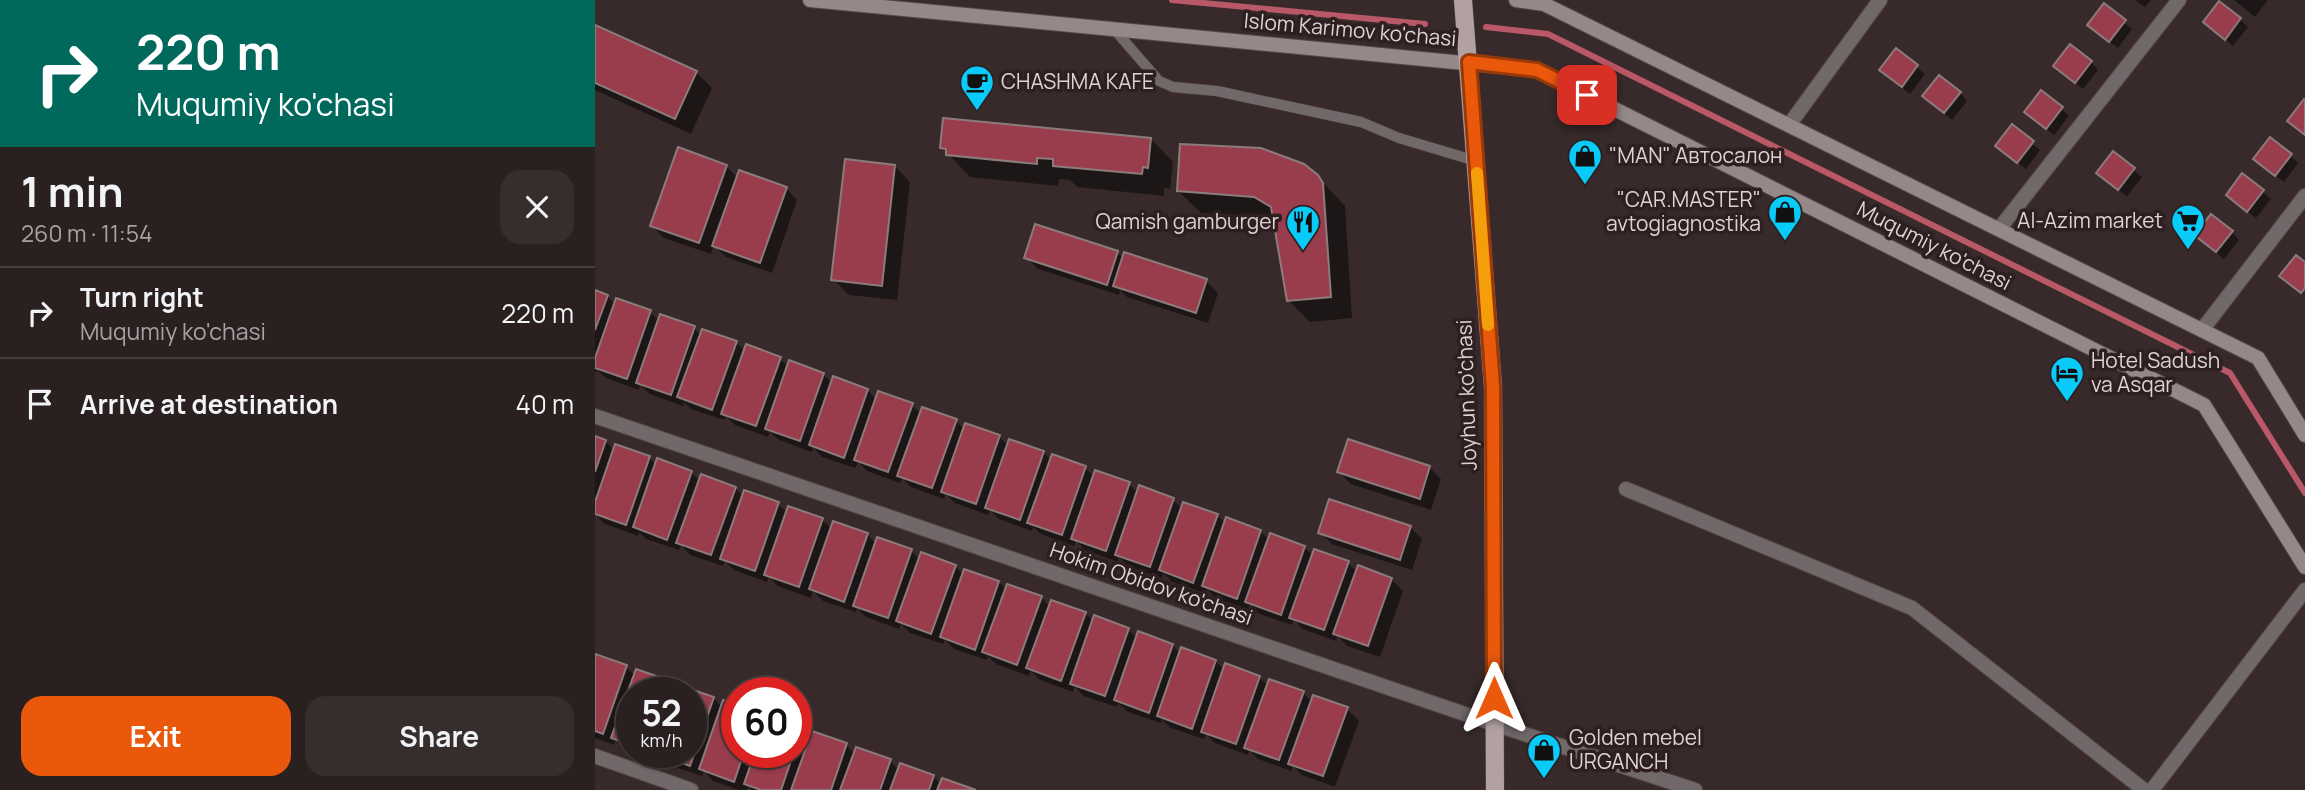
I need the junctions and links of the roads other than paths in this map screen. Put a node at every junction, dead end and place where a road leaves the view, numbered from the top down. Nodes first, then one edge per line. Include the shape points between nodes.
1 (810, 0) edge
2 (1462, 0) edge
3 (1516, 0) edge
4 (1879, 0) edge
5 (2179, 0) edge
6 (1112, 28) junction
7 (1469, 62) junction
8 (1789, 125) junction
9 (1476, 160) junction
10 (2305, 196) edge
11 (1999, 229) junction
12 (2202, 330) junction
13 (595, 416) edge
14 (2305, 435) edge
15 (1626, 489) dead end
16 (2305, 567) edge
17 (2305, 590) edge
18 (1494, 724) junction
19 (595, 756) edge
20 (691, 790) edge
21 (1495, 790) edge
22 (1695, 790) edge
23 (2144, 790) edge
24 (2152, 790) edge

1 - 6 main road, Islom Karimov ko'chasi
2 - 7 main road, Joyhun ko'chasi
3 - 8 main road, Muqumiy ko'chasi via 1544,4
4 - 8 street
5 - 11 street
6 - 7 main road, Islom Karimov ko'chasi
6 - 9 lane via 1159,81 1173,87 1217,91 1361,122
7 - 9 main road, Joyhun ko'chasi
7 - 16 main road, Muqumiy ko'chasi via 1537,70 2204,405
8 - 11 main road, Muqumiy ko'chasi
9 - 18 main road, Joyhun ko'chasi via 1493,387
10 - 12 street
11 - 12 main road, Muqumiy ko'chasi
12 - 14 main road, Muqumiy ko'chasi via 2258,358
13 - 18 street, Hokim Obidov ko'chasi
15 - 23 street via 1912,608
17 - 24 street
18 - 21 main road, Joyhun ko'chasi
18 - 22 street, Hokim Obidov ko'chasi
19 - 20 street

